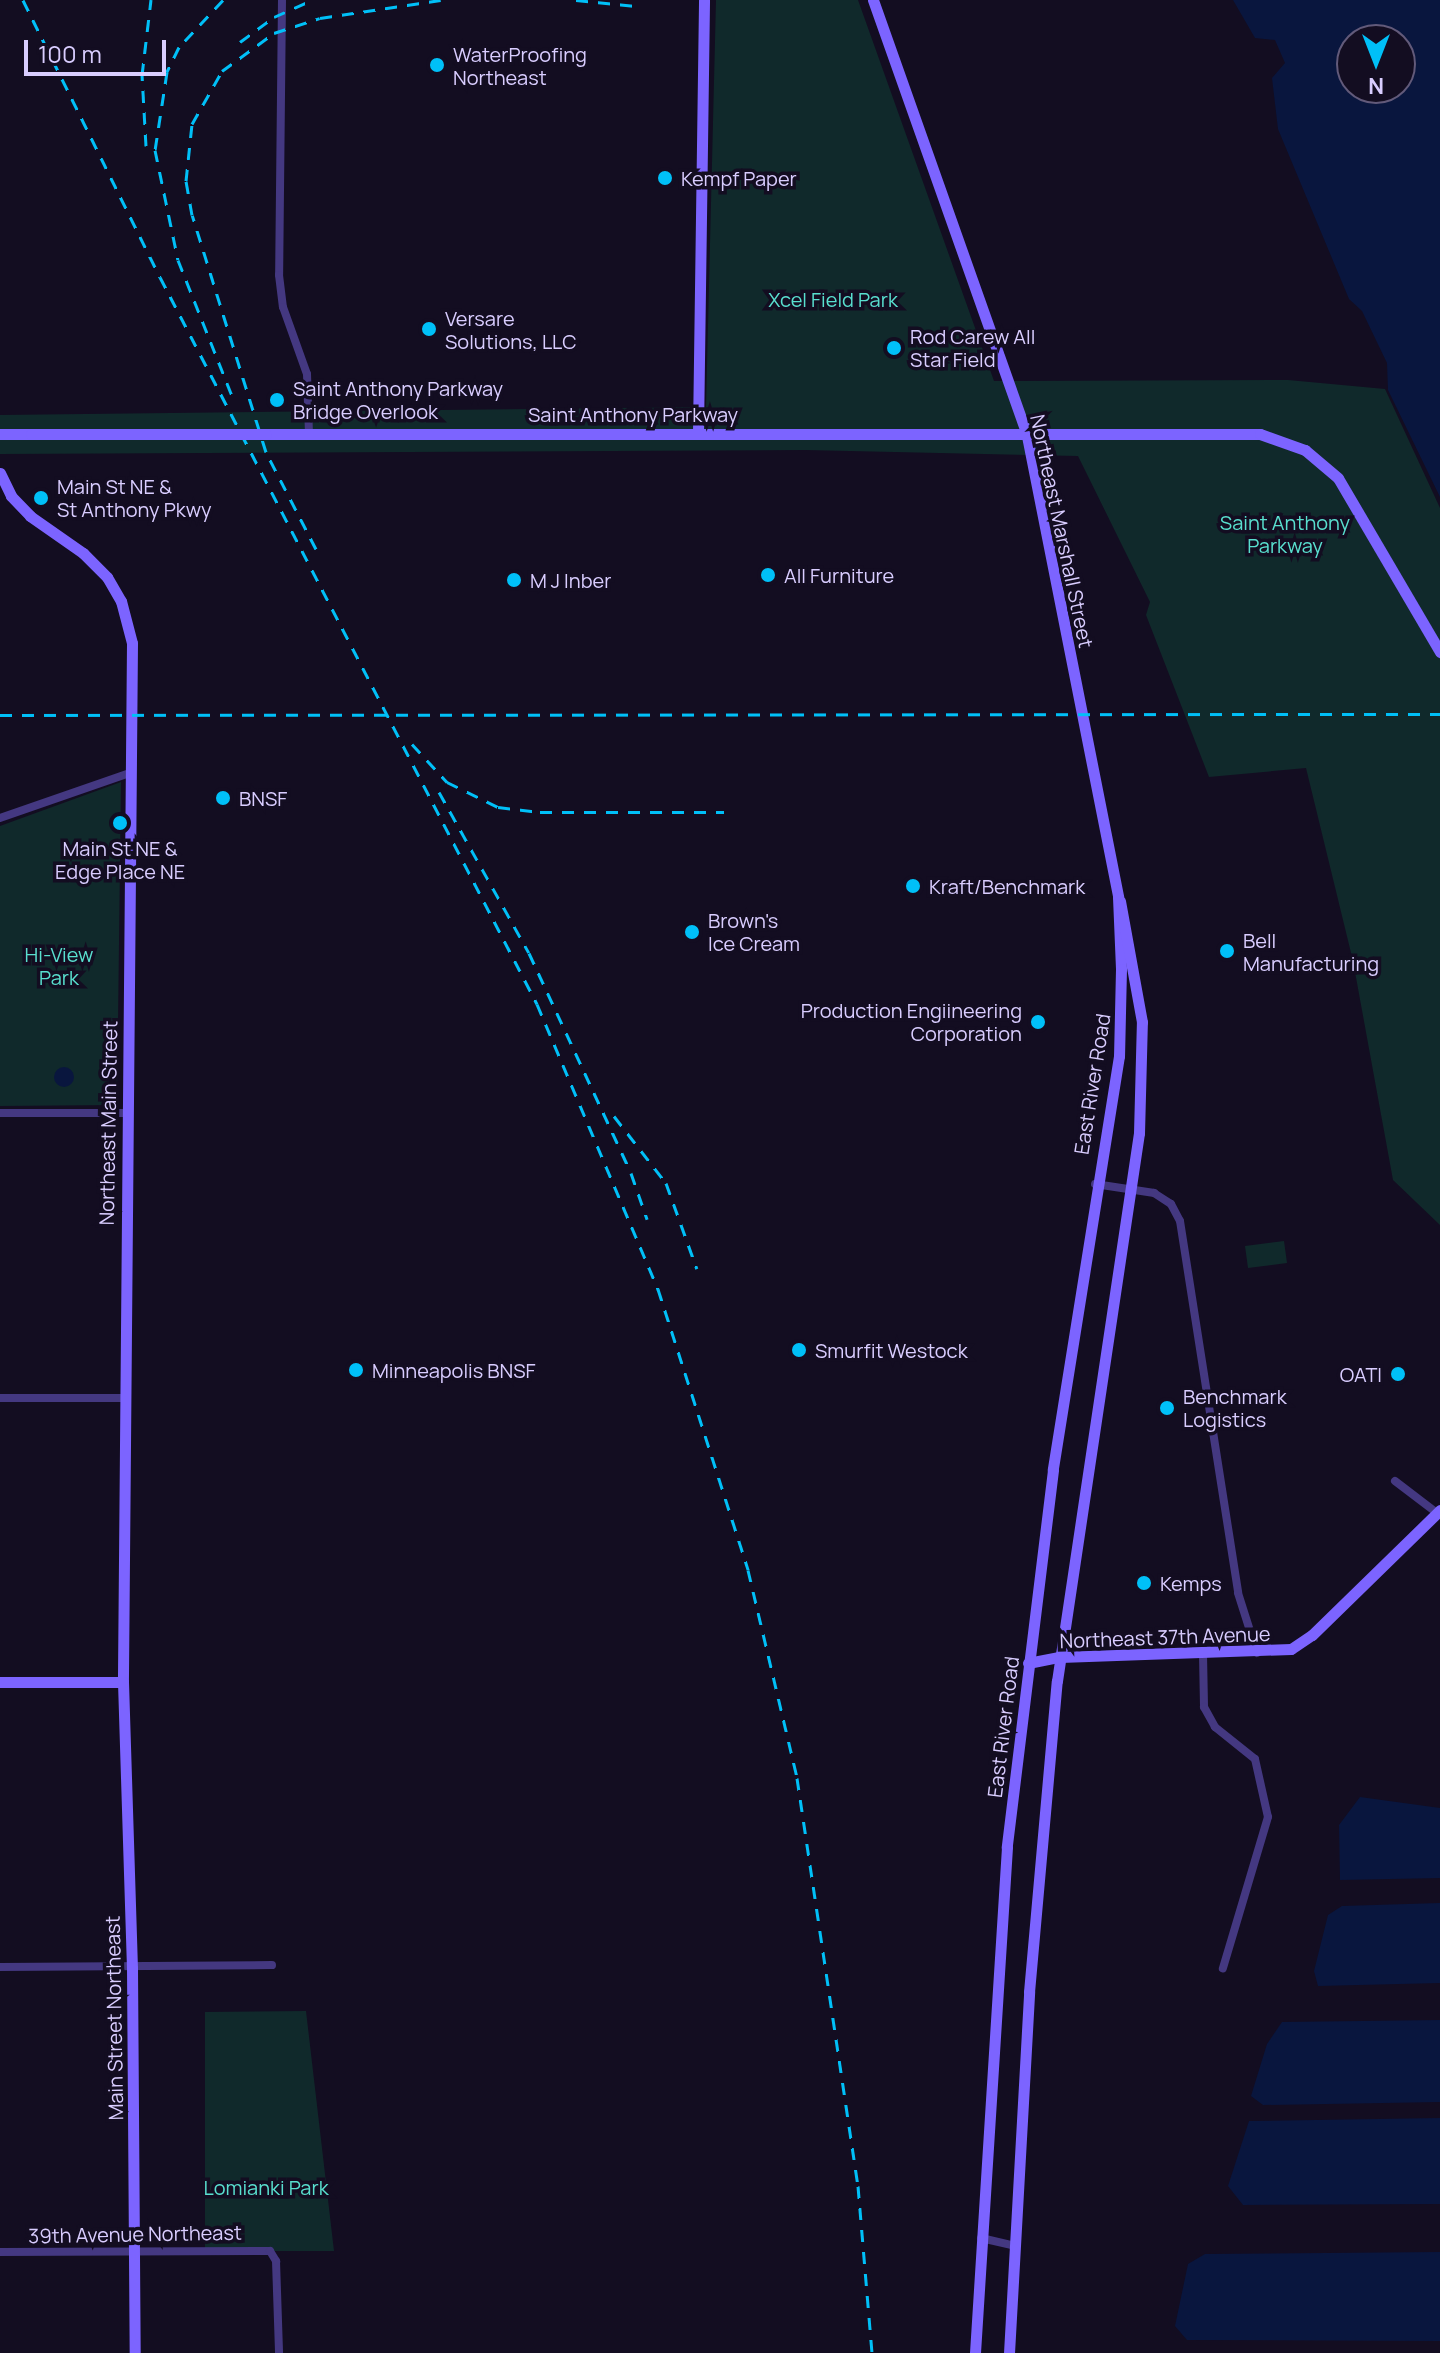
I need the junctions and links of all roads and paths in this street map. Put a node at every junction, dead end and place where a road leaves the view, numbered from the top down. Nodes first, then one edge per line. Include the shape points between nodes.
1 (282, 0) edge
2 (704, 0) edge
3 (873, 0) edge
4 (1026, 431) junction
5 (698, 432) junction
6 (309, 433) junction
7 (0, 434) edge
8 (0, 473) edge
9 (1440, 652) edge
10 (130, 773) junction
11 (0, 818) edge
12 (1118, 897) junction
13 (0, 1113) edge
14 (126, 1113) junction
15 (1095, 1183) junction
16 (1131, 1190) junction
17 (0, 1398) edge
18 (124, 1398) junction
19 (1395, 1481) dead end
20 (1438, 1512) edge
21 (1203, 1654) junction
22 (1258, 1654) junction
23 (1060, 1657) junction
24 (1028, 1663) junction
25 (0, 1682) edge
26 (123, 1682) junction
27 (272, 1965) dead end
28 (0, 1967) edge
29 (132, 1968) junction
30 (1223, 1968) dead end
31 (981, 2238) junction
32 (1015, 2246) junction
33 (134, 2248) junction
34 (0, 2252) edge
35 (135, 2353) edge
36 (279, 2353) edge
37 (975, 2353) edge
38 (1009, 2353) edge

1 - 6 street via 279,275 283,307 307,374
2 - 5 street
3 - 4 street, Northeast Marshall Street
4 - 5 street, Saint Anthony Parkway
4 - 9 street, Saint Anthony Parkway via 1245,432 1305,450 1338,478
4 - 12 street, Northeast Marshall Street
5 - 6 street, Saint Anthony Parkway
6 - 7 street, Saint Anthony Parkway, bridge
8 - 10 street, Northeast Main Street via 11,496 83,553 121,601 132,643
10 - 11 street
10 - 14 street, Northeast Main Street
12 - 15 street, East River Road via 1119,1056
12 - 16 street, East River Road via 1128,924 1142,1022
13 - 14 street
14 - 18 street, Northeast Main Street
15 - 16 street
15 - 24 street, East River Road
16 - 22 street via 1154,1193 1171,1204 1180,1221 1238,1593
16 - 23 street, East River Road
17 - 18 street
18 - 26 street, Northeast Main Street
19 - 20 street
20 - 22 street, Northeast 37th Avenue via 1303,1643
21 - 22 street, Northeast 37th Avenue
21 - 23 street, Northeast 37th Avenue
21 - 30 street via 1204,1707 1215,1727 1255,1759 1268,1817
23 - 24 street, Northeast 37th Avenue
23 - 32 street, East River Road via 1029,1992
24 - 31 street, East River Road via 1006,1862
25 - 26 street
26 - 29 street, Main Street Northeast
27 - 29 street
28 - 29 street
29 - 33 street, Main Street Northeast
31 - 32 street
31 - 37 street, East River Road
32 - 38 street, East River Road
33 - 34 street, 39th Avenue Northeast
33 - 35 street, Main Street Northeast
33 - 36 street, 39th Avenue Northeast via 270,2251 276,2261

